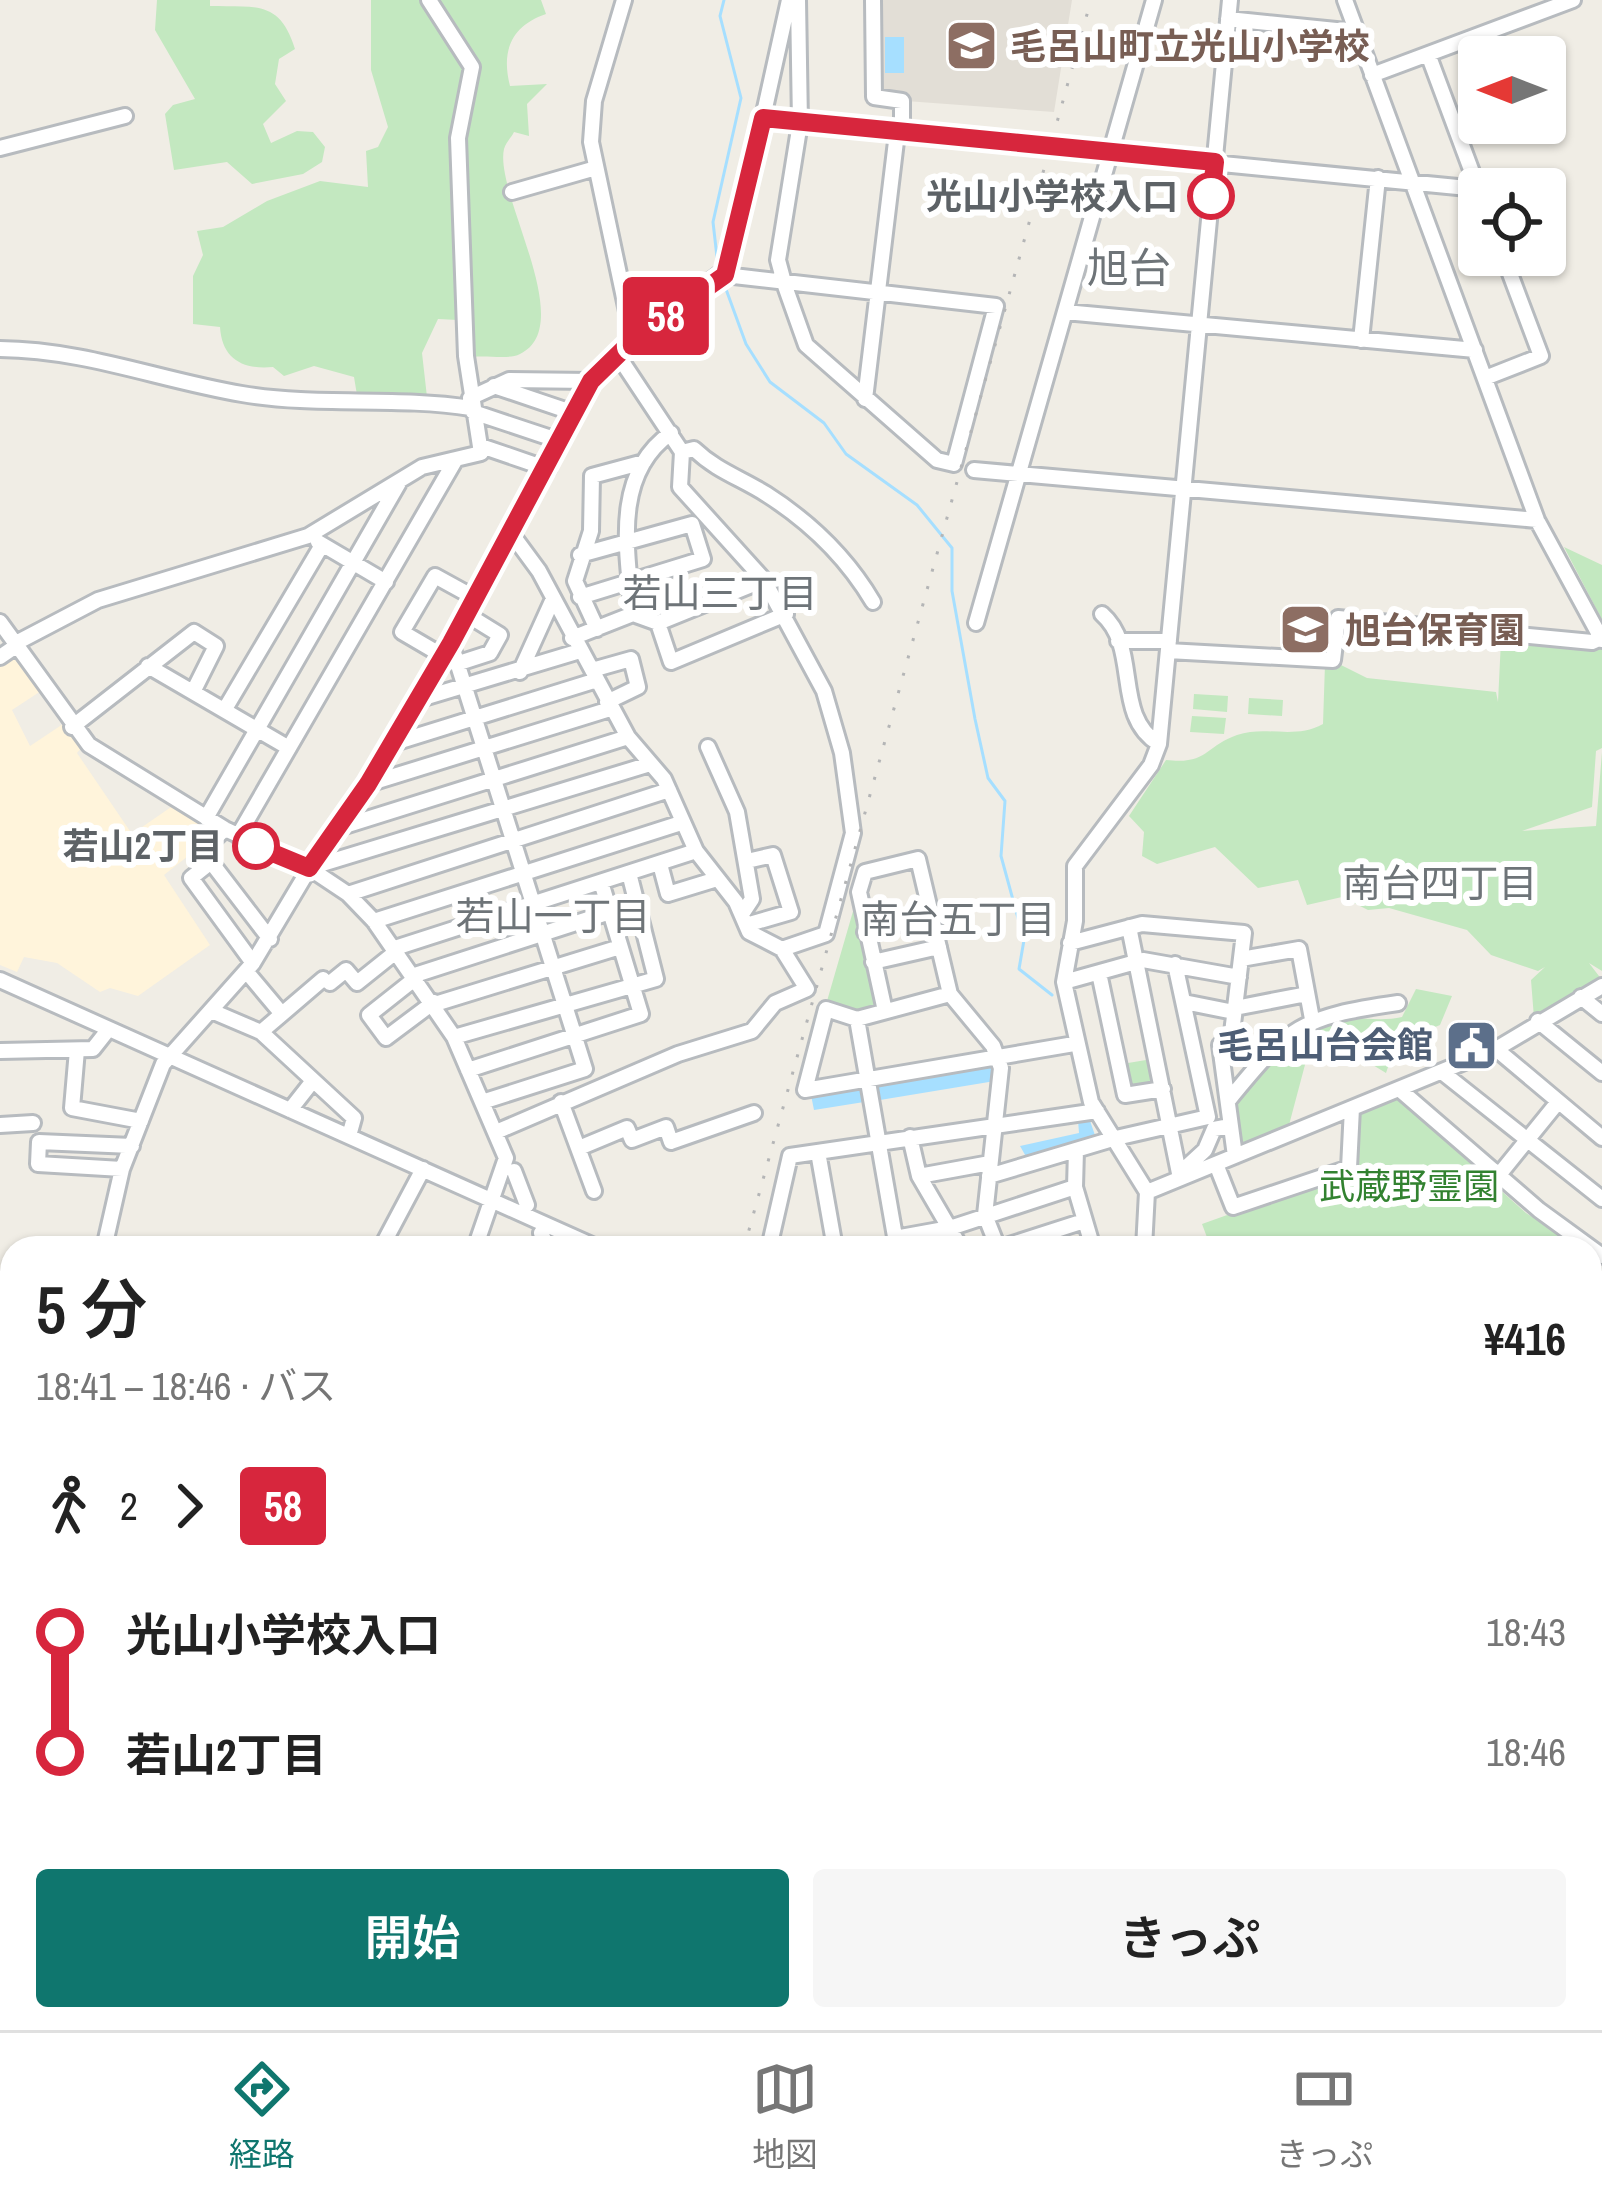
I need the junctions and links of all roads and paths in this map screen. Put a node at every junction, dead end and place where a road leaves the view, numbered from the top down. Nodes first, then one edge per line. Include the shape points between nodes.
1 (429, 0) edge
2 (624, 0) edge
3 (793, 0) edge
4 (873, 0) edge
5 (1154, 0) edge
6 (1230, 0) edge
7 (1345, 0) edge
8 (1573, 0) edge
9 (1228, 20) junction
10 (1356, 32) junction
11 (1428, 53) junction
12 (1372, 75) junction
13 (125, 116) dead end
14 (763, 118) junction
15 (800, 123) junction
16 (899, 133) junction
17 (0, 148) edge
18 (1110, 152) junction
19 (1215, 162) junction
20 (596, 168) junction
21 (1471, 168) edge
22 (1378, 178) junction
23 (1412, 182) junction
24 (1458, 187) edge
25 (512, 192) dead end
26 (725, 275) junction
27 (1511, 276) edge
28 (785, 286) junction
29 (876, 295) junction
30 (1065, 312) junction
31 (1198, 326) junction
32 (633, 340) junction
33 (1361, 340) junction
34 (0, 349) edge
35 (1474, 350) junction
36 (617, 354) junction
37 (1485, 378) junction
38 (591, 381) junction
39 (493, 386) junction
40 (865, 399) junction
41 (471, 406) junction
42 (574, 413) junction
43 (671, 433) junction
44 (560, 441) junction
45 (481, 446) junction
46 (682, 452) junction
47 (456, 459) junction
48 (644, 462) junction
49 (548, 469) junction
50 (974, 470) dead end
51 (1018, 474) junction
52 (403, 477) junction
53 (1183, 487) junction
54 (1537, 520) junction
55 (512, 533) junction
56 (315, 540) junction
57 (628, 543) junction
58 (580, 556) junction
59 (353, 563) junction
60 (764, 580) junction
61 (386, 581) junction
62 (630, 581) junction
63 (580, 597) junction
64 (475, 598) junction
65 (553, 599) junction
66 (874, 602) dead end
67 (466, 614) junction
68 (633, 614) junction
69 (786, 614) junction
70 (1102, 614) dead end
71 (0, 622) edge
72 (658, 623) junction
73 (976, 623) dead end
74 (597, 629) junction
75 (1601, 639) edge
76 (1118, 641) junction
77 (15, 645) junction
78 (576, 645) junction
79 (1168, 646) junction
80 (450, 654) junction
81 (0, 657) edge
82 (148, 666) junction
83 (520, 672) junction
84 (594, 675) junction
85 (464, 688) junction
86 (193, 692) junction
87 (417, 700) junction
88 (609, 705) junction
89 (225, 710) junction
90 (474, 718) junction
91 (72, 727) junction
92 (257, 728) junction
93 (628, 737) junction
94 (391, 745) junction
95 (1160, 745) junction
96 (707, 747) dead end
97 (289, 748) junction
98 (484, 748) junction
99 (650, 764) junction
100 (493, 779) junction
101 (368, 784) junction
102 (669, 790) junction
103 (503, 809) junction
104 (206, 818) junction
105 (681, 823) junction
106 (335, 829) junction
107 (231, 833) junction
108 (513, 842) junction
109 (696, 850) junction
110 (747, 861) junction
111 (211, 862) junction
112 (660, 864) junction
113 (309, 868) junction
114 (629, 873) junction
115 (524, 874) junction
116 (717, 879) junction
117 (601, 882) junction
118 (348, 894) junction
119 (533, 904) junction
120 (610, 912) junction
121 (933, 916) junction
122 (744, 920) junction
123 (374, 921) junction
124 (1130, 927) junction
125 (866, 932) junction
126 (543, 934) junction
127 (270, 939) junction
128 (1070, 944) junction
129 (620, 947) junction
130 (939, 947) junction
131 (396, 949) junction
132 (782, 949) junction
133 (1241, 959) junction
134 (873, 962) junction
135 (1137, 962) junction
136 (1175, 964) junction
137 (250, 967) junction
138 (554, 968) junction
139 (1099, 973) junction
140 (416, 976) junction
141 (1239, 977) junction
142 (0, 980) edge
143 (1064, 982) junction
144 (631, 984) junction
145 (1602, 986) edge
146 (950, 994) junction
147 (1307, 994) junction
148 (1581, 997) junction
149 (564, 1002) junction
150 (1184, 1002) junction
151 (434, 1003) junction
152 (1398, 1003) dead end
153 (1234, 1010) junction
154 (885, 1011) junction
155 (214, 1012) junction
156 (282, 1014) junction
157 (1602, 1014) edge
158 (857, 1019) junction
159 (1312, 1019) junction
160 (1538, 1021) junction
161 (108, 1030) junction
162 (261, 1032) junction
163 (575, 1036) junction
164 (454, 1037) junction
165 (1074, 1044) junction
166 (1496, 1049) junction
167 (77, 1050) junction
168 (0, 1051) edge
169 (170, 1057) junction
170 (999, 1061) junction
171 (468, 1070) junction
172 (1442, 1072) junction
173 (1602, 1073) edge
174 (312, 1082) junction
175 (866, 1082) junction
176 (1399, 1089) junction
177 (1163, 1090) junction
178 (327, 1093) junction
179 (1228, 1101) junction
180 (482, 1102) junction
181 (561, 1102) junction
182 (1558, 1102) junction
183 (1352, 1108) junction
184 (290, 1110) junction
185 (1097, 1111) junction
186 (754, 1113) dead end
187 (307, 1118) junction
188 (141, 1121) junction
189 (33, 1124) dead end
190 (0, 1125) edge
191 (1170, 1126) junction
192 (1230, 1126) junction
193 (992, 1127) junction
194 (496, 1132) junction
195 (349, 1136) junction
196 (910, 1137) junction
197 (1116, 1138) junction
198 (1527, 1138) junction
199 (1602, 1138) edge
200 (877, 1142) junction
201 (132, 1146) junction
202 (579, 1148) junction
203 (1076, 1150) junction
204 (818, 1152) junction
205 (1235, 1156) junction
206 (38, 1164) junction
207 (1216, 1164) junction
208 (122, 1169) junction
209 (423, 1169) junction
210 (990, 1170) junction
211 (514, 1171) dead end
212 (920, 1176) junction
213 (1180, 1176) junction
214 (1498, 1176) junction
215 (37, 1181) dead end
216 (1075, 1187) junction
217 (594, 1191) dead end
218 (1148, 1192) junction
219 (492, 1199) junction
220 (1602, 1199) edge
221 (527, 1205) dead end
222 (985, 1215) junction
223 (1084, 1221) junction
224 (950, 1228) junction
225 (107, 1236) edge
226 (387, 1236) edge
227 (479, 1236) edge
228 (559, 1236) edge
229 (772, 1236) edge
230 (833, 1236) edge
231 (895, 1236) edge
232 (921, 1236) edge
233 (954, 1236) edge
234 (994, 1236) edge
235 (1037, 1236) edge
236 (1089, 1236) edge
237 (1145, 1236) edge
238 (1576, 1236) edge

1 - 41 street via 472,67 458,138
2 - 20 street via 594,101
3 - 14 street
3 - 15 street
4 - 16 street via 874,97 902,100
5 - 18 street
6 - 9 street
7 - 10 street
8 - 11 street
9 - 10 street
9 - 19 street
10 - 12 street
11 - 12 street
11 - 21 street
12 - 23 street
13 - 17 street
14 - 15 street
14 - 26 street
15 - 16 street
15 - 28 street via 778,260
16 - 18 street
16 - 29 street
18 - 19 street
18 - 30 street
19 - 22 street
19 - 31 street
20 - 25 street
20 - 32 street
22 - 23 street
22 - 33 street
23 - 24 street
23 - 35 street
26 - 28 street
26 - 32 street
27 - 37 street via 1540,356
28 - 29 street
28 - 40 street via 806,346
29 - 40 street
29 - 40 street via 996,306 954,464 937,460
30 - 31 street
30 - 51 street
31 - 33 street
31 - 53 street
32 - 36 street
33 - 35 street
34 - 41 street via 85,355 240,394
35 - 37 street
36 - 38 street
36 - 43 street
37 - 54 street
38 - 39 street
38 - 42 street
39 - 41 street
39 - 42 street
41 - 44 street
41 - 45 street
42 - 44 street
43 - 46 street
43 - 48 street
44 - 49 street
45 - 47 street via 474,458
45 - 49 street
46 - 60 street via 680,487
46 - 66 street via 694,449 799,517
47 - 52 street
47 - 61 street
48 - 57 street via 626,504
48 - 58 street via 592,476 591,531
49 - 55 street
50 - 51 street
51 - 53 street
51 - 73 street
52 - 56 street
52 - 59 street
53 - 54 street
53 - 79 street
54 - 75 street
55 - 64 street
55 - 65 street
56 - 59 street
56 - 77 street via 98,600
56 - 89 street
57 - 58 street
57 - 62 street
57 - 62 street via 692,524 703,559
58 - 63 street
59 - 61 street
59 - 92 street
60 - 69 street
60 - 72 street
61 - 97 street
62 - 63 street
62 - 68 street
63 - 74 street
64 - 67 street
64 - 80 street via 435,576 402,632
65 - 78 street
65 - 83 street
67 - 80 street
67 - 80 street via 500,634 490,653
68 - 72 street
68 - 74 street
69 - 72 street via 671,662
69 - 132 street via 824,691 853,833 826,934
70 - 76 street
71 - 77 street
74 - 78 street
75 - 79 street via 1338,618 1333,660
76 - 79 street
76 - 95 street via 1136,725
77 - 81 street
77 - 91 street
78 - 83 street
78 - 84 street
79 - 95 street
80 - 85 street
80 - 87 street
82 - 86 street
82 - 86 street via 194,632 216,646
82 - 91 street
83 - 85 street
84 - 88 street
84 - 88 street via 631,659 638,687
84 - 90 street
85 - 87 street
85 - 90 street
86 - 89 street
87 - 94 street
88 - 93 street
88 - 98 street
89 - 92 street
90 - 94 street
90 - 98 street
91 - 104 street
92 - 97 street
92 - 104 street
93 - 99 street
93 - 100 street
94 - 101 street
95 - 128 street via 1075,866
96 - 110 street via 737,812
97 - 107 street
98 - 100 street
98 - 101 street
99 - 102 street
99 - 103 street
100 - 103 street
100 - 106 street
101 - 106 street
102 - 105 street
102 - 108 street
103 - 108 street
103 - 113 street
104 - 107 street
105 - 109 street
105 - 115 street
106 - 113 street
107 - 111 street via 203,849
107 - 113 street
108 - 115 street
108 - 118 street
109 - 112 street
109 - 116 street
110 - 122 street via 752,899
110 - 122 street via 773,855 790,912
111 - 127 street
111 - 137 street via 190,878
112 - 114 street
112 - 116 street via 668,894
113 - 118 street
113 - 127 street
114 - 117 street
114 - 144 street via 656,979
115 - 119 street
115 - 123 street
116 - 122 street
117 - 119 street
117 - 120 street
118 - 123 street
119 - 126 street
119 - 131 street
120 - 126 street
120 - 129 street
121 - 125 street
121 - 125 street via 918,859 865,872 859,892
121 - 130 street
122 - 132 street
123 - 131 street
124 - 128 street
124 - 133 street via 1244,933
124 - 135 street
125 - 134 street
126 - 138 street
126 - 140 street
127 - 137 street
128 - 143 street
129 - 138 street
129 - 144 street
130 - 134 street
130 - 146 street
131 - 140 street
131 - 156 street via 358,982 346,970
132 - 181 street via 807,988 775,1003 752,1031
133 - 141 street
133 - 147 street via 1299,949
134 - 154 street
135 - 136 street
135 - 139 street
135 - 177 street
136 - 141 street
136 - 150 street
137 - 155 street
137 - 156 street
138 - 149 street
138 - 151 street
139 - 143 street
139 - 177 street via 1125,1095
140 - 151 street
140 - 151 street via 369,1016 386,1038
141 - 153 street
142 - 161 street
143 - 165 street
144 - 149 street
144 - 163 street via 641,1014
145 - 148 street
146 - 154 street
146 - 170 street
147 - 153 street
147 - 159 street
148 - 157 street
148 - 160 street
149 - 163 street
149 - 164 street
150 - 153 street
150 - 191 street via 1208,1117
151 - 164 street
152 - 159 street
153 - 179 street via 1231,1041 1220,1045
154 - 158 street
155 - 162 street
155 - 169 street
156 - 162 street
158 - 175 street
158 - 175 street via 826,1009 804,1087 810,1093
159 - 179 street via 1272,1046
160 - 166 street
160 - 173 street
161 - 167 street via 99,1046
161 - 169 street
162 - 174 street
163 - 171 street
163 - 180 street via 585,1069
164 - 171 street
165 - 170 street
165 - 185 street
166 - 172 street
166 - 182 street
167 - 168 street
167 - 188 street via 72,1108
169 - 184 street
169 - 188 street
170 - 175 street
170 - 193 street
171 - 180 street
172 - 176 street
172 - 198 street
174 - 178 street
174 - 184 street
175 - 200 street
176 - 183 street
176 - 214 street
177 - 191 street
178 - 187 street
178 - 195 street via 354,1118
179 - 192 street
180 - 194 street
181 - 194 street
181 - 202 street
182 - 198 street
182 - 199 street
183 - 205 street
183 - 207 street via 1349,1168 1233,1207
184 - 187 street
185 - 193 street
185 - 197 street
186 - 202 street via 670,1142 666,1127 632,1140 627,1128
187 - 195 street
188 - 201 street
189 - 190 street
191 - 197 street
191 - 213 street
192 - 205 street
192 - 213 street via 1214,1130
193 - 196 street
193 - 210 street
194 - 219 street via 507,1165
195 - 209 street
196 - 200 street
196 - 212 street
197 - 203 street
197 - 218 street
198 - 214 street
198 - 220 street
200 - 204 street
200 - 231 street
201 - 206 street via 42,1139
201 - 208 street
202 - 217 street
203 - 210 street
203 - 216 street
204 - 229 street via 790,1156
204 - 230 street
205 - 207 street
206 - 208 street
206 - 215 street
207 - 213 street
208 - 225 street
209 - 219 street
209 - 226 street
210 - 212 street
210 - 222 street
211 - 221 street
212 - 224 street
213 - 218 street
214 - 238 street
216 - 222 street
216 - 223 street
218 - 237 street
219 - 227 street
219 - 228 street
222 - 224 street
222 - 234 street
223 - 235 street
223 - 236 street
224 - 232 street
224 - 233 street

